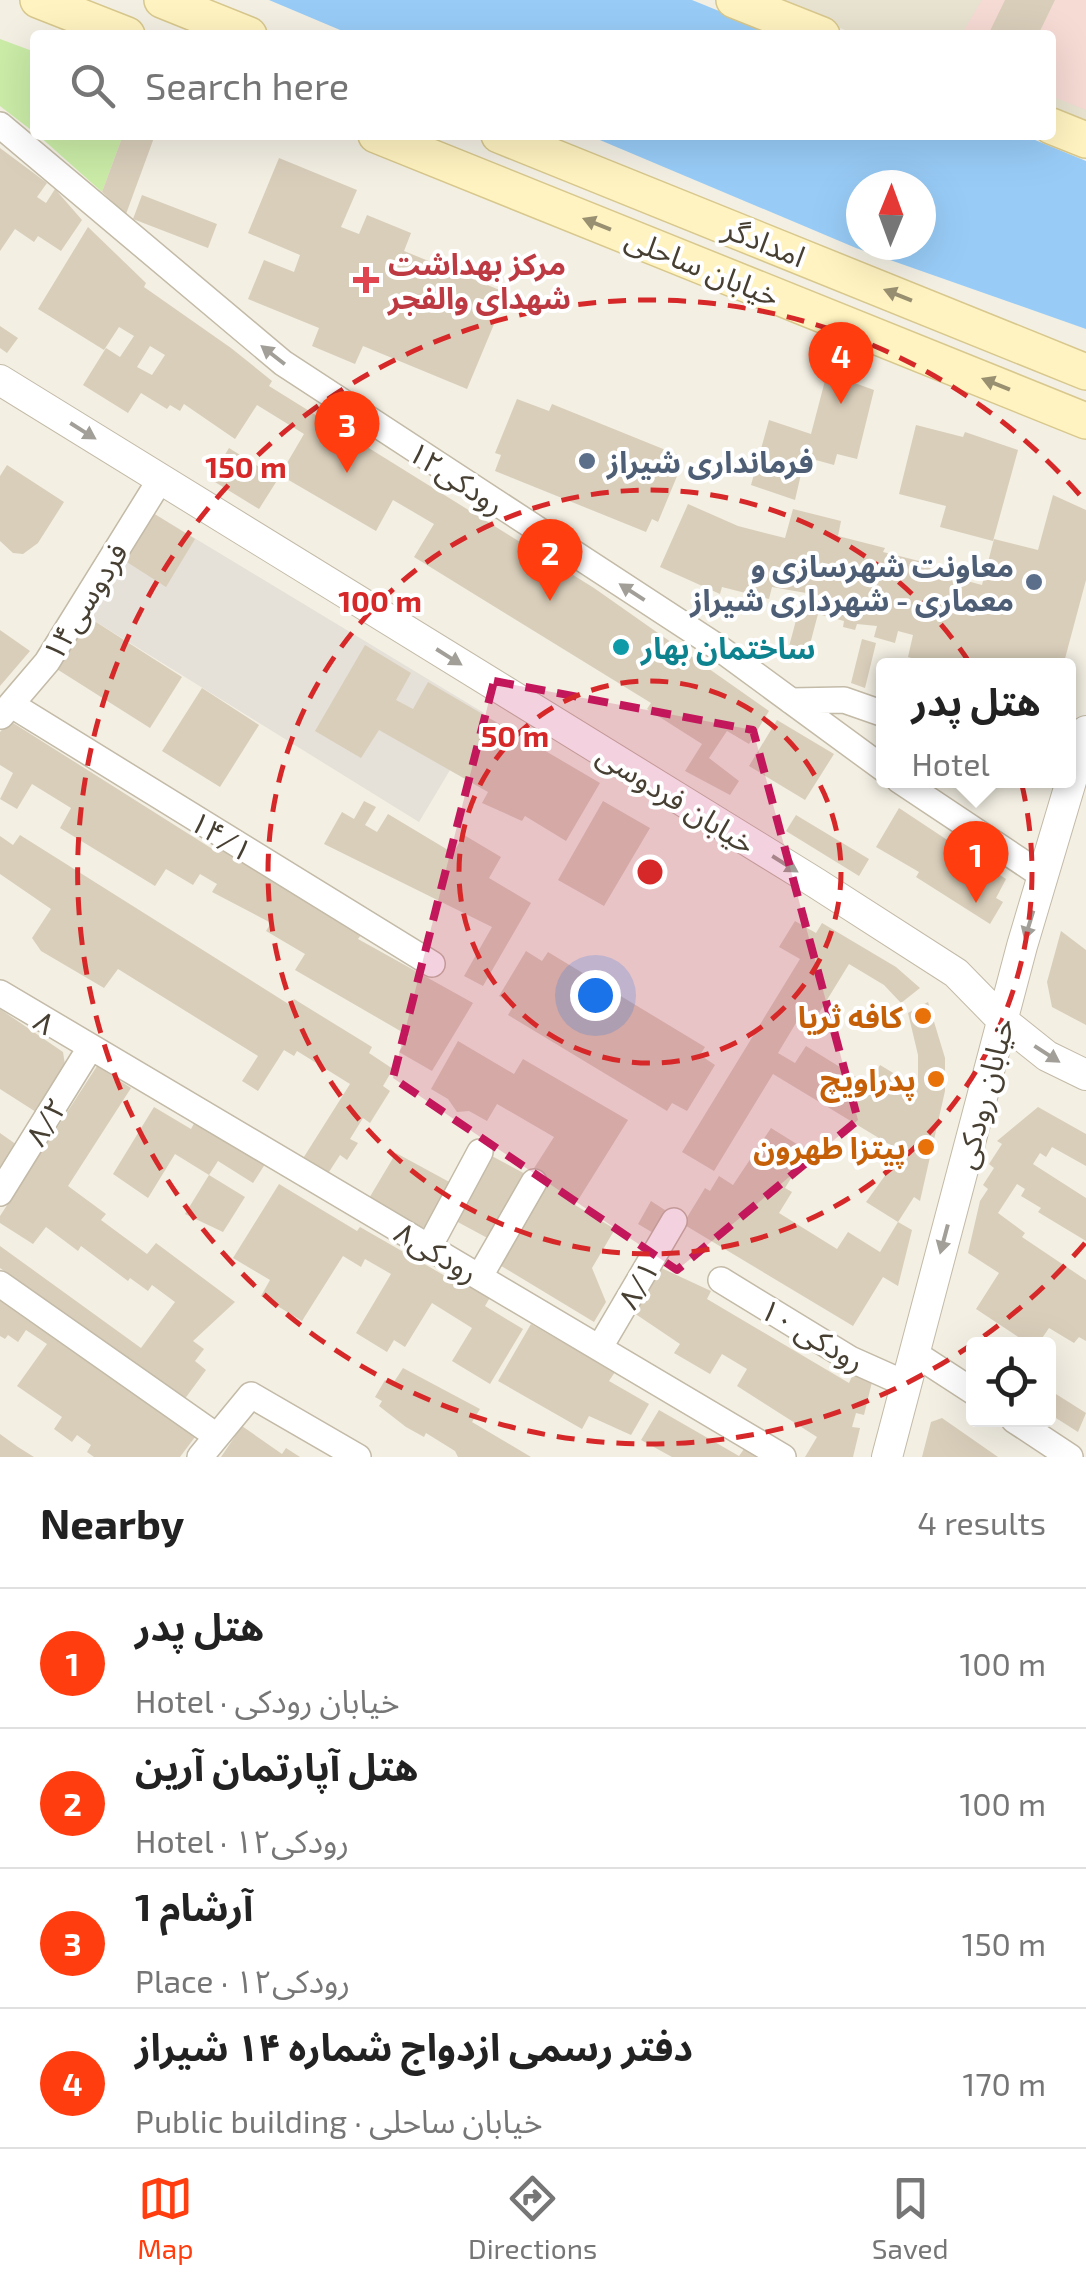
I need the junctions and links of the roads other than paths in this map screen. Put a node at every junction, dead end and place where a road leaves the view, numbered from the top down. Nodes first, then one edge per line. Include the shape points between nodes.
1 (38, 0) edge
2 (162, 0) edge
3 (734, 0) edge
4 (114, 30) edge
5 (237, 30) edge
6 (809, 30) edge
7 (0, 125) edge
8 (1056, 128) edge
9 (388, 140) edge
10 (511, 140) edge
11 (1086, 140) edge
12 (1086, 372) edge
13 (0, 380) edge
14 (1086, 421) edge
15 (160, 480) junction
16 (791, 701) junction
17 (6, 711) edge
18 (876, 711) edge
19 (1086, 731) edge
20 (876, 763) edge
21 (914, 788) edge
22 (1078, 796) edge
23 (1044, 876) junction
24 (432, 964) dead end
25 (0, 993) edge
26 (1002, 1020) junction
27 (90, 1048) junction
28 (1086, 1075) edge
29 (480, 1152) dead end
30 (534, 1182) dead end
31 (0, 1193) edge
32 (674, 1221) dead end
33 (429, 1246) junction
34 (480, 1276) junction
35 (722, 1280) dead end
36 (0, 1284) edge
37 (600, 1347) junction
38 (914, 1353) junction
39 (906, 1384) junction
40 (966, 1387) edge
41 (1025, 1427) edge
42 (215, 1435) junction
43 (200, 1457) edge
44 (358, 1457) edge
45 (783, 1457) edge
46 (887, 1457) edge
47 (1070, 1457) edge

1 - 4 main road
2 - 5 main road
3 - 6 main road
16 -> 7 street, رودکی۱۲ via 283,363
8 - 11 main road
14 -> 9 main road, خیابان ساحلی
12 -> 10 main road, امدادگر
13 -> 15 street, خیابان فردوسی
15 - 17 street, فردوسی۱۴ via 46,662
15 -> 26 street, خیابان فردوسی via 816,883 956,973
16 - 18 street via 844,700
16 - 20 street, رودکی۱۲
17 - 24 street, ۱۴/۱
19 - 22 street, خیابان رودکی
21 - 23 street
22 - 23 street, خیابان رودکی
23 -> 26 street, خیابان رودکی
25 - 27 street, ۸
26 -> 28 street, خیابان فردوسی via 1047,1056
26 -> 38 street, خیابان رودکی
27 - 31 street, ۸/۲
27 - 33 street, رودکی۸
29 - 33 street
30 - 34 street
32 - 37 street, ۸/۱
33 - 34 street, رودکی۸
34 - 37 street, رودکی۸
35 - 39 street, رودکی ۱۰ via 850,1359
36 - 42 street
37 - 45 street, رودکی۸
38 - 39 street, خیابان رودکی
38 - 40 street
39 - 46 street, خیابان رودکی
41 - 47 street
42 - 43 street
42 - 44 street via 251,1395

